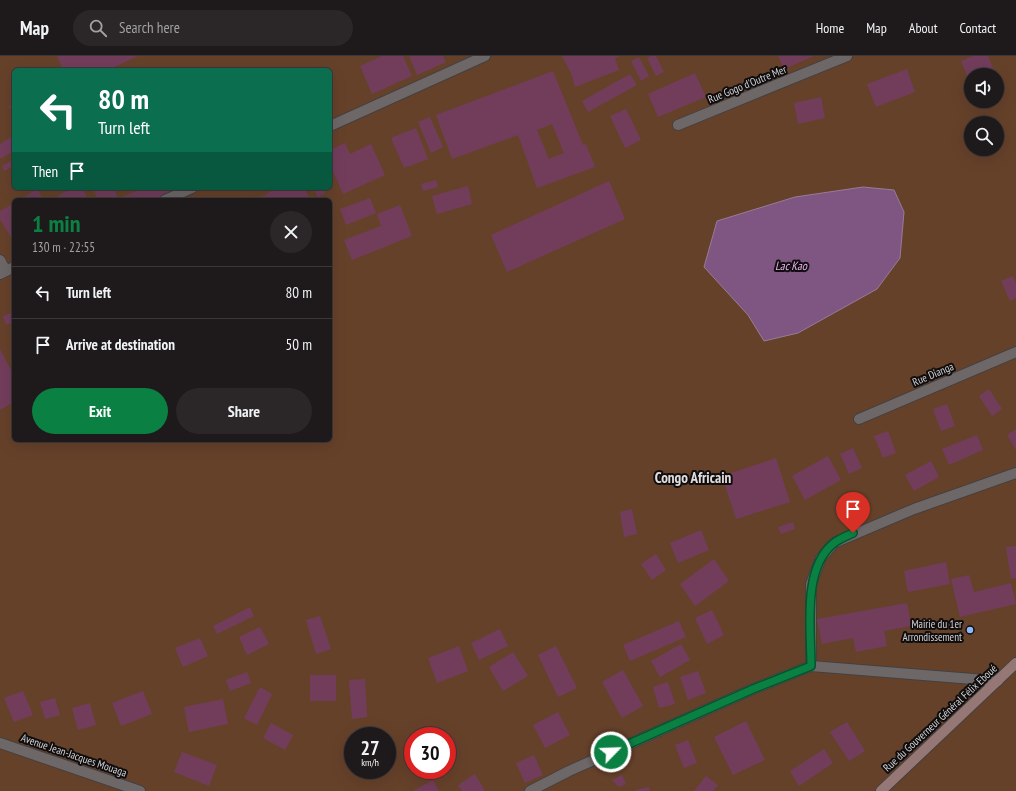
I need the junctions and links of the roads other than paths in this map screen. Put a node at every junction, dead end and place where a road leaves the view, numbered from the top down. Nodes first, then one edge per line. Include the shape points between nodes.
1 (484, 56) edge
2 (847, 56) edge
3 (470, 59) edge
4 (332, 125) edge
5 (678, 125) dead end
6 (188, 190) edge
7 (170, 198) edge
8 (0, 260) edge
9 (7, 271) edge
10 (1016, 352) edge
11 (859, 419) dead end
12 (1016, 473) edge
13 (1016, 663) edge
14 (811, 666) junction
15 (998, 681) junction
16 (0, 742) edge
17 (140, 791) edge
18 (530, 791) edge
19 (881, 791) edge

1 - 3 street
2 - 5 street, Rue Gogo d'Outre Mer
3 - 4 street
6 - 7 street
8 - 9 street
10 - 11 street, Rue Dianga
12 - 14 street via 914,509 834,542 821,558 811,584
13 - 15 main road, Rue du Gouverneur Général Félix Eboué
14 - 15 street
14 - 18 street via 753,689
15 - 19 main road, Rue du Gouverneur Général Félix Eboué
16 - 17 street, Avenue Jean-Jacques Mouaga

